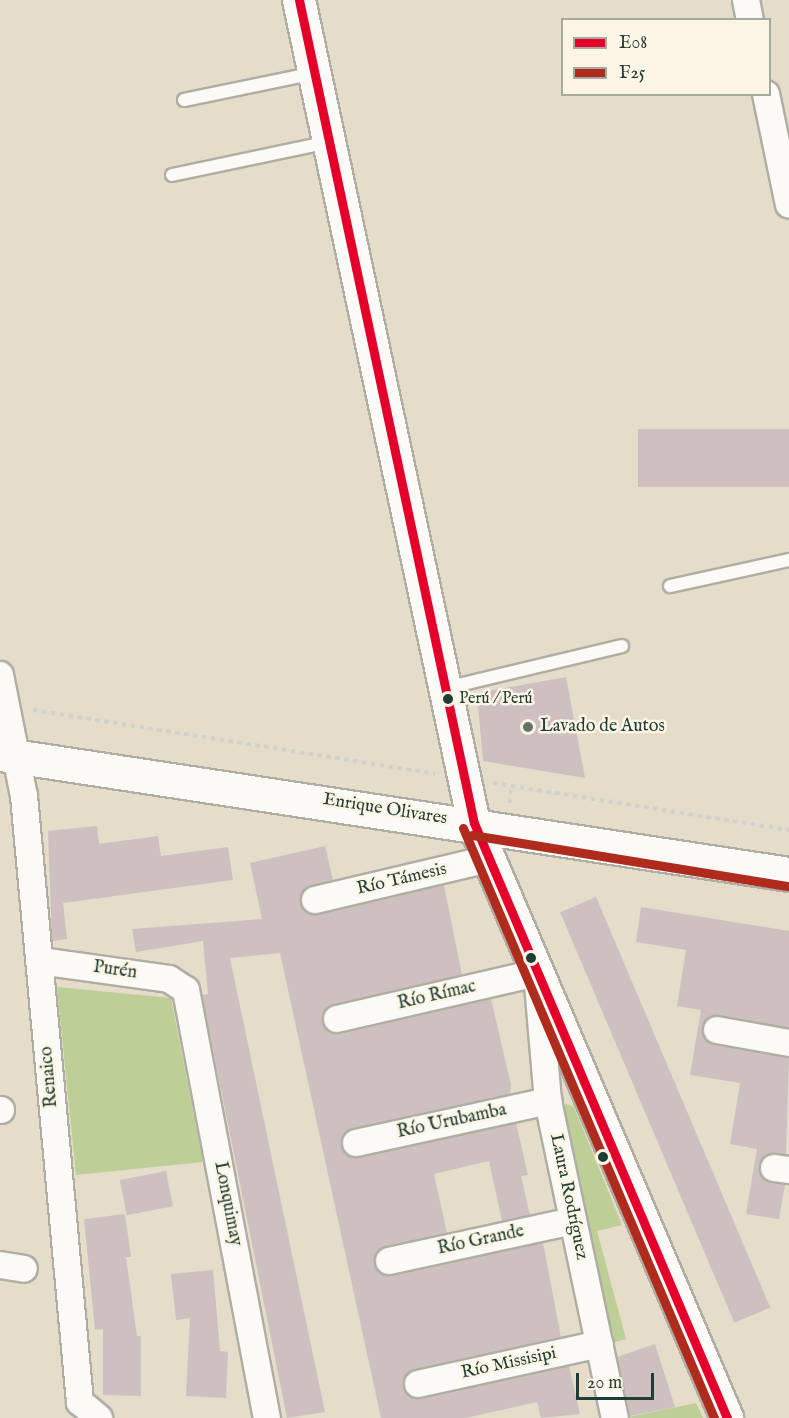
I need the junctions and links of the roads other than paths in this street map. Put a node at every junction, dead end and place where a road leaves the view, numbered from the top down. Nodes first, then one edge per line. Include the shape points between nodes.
1 (299, 0) edge
2 (746, 0) edge
3 (750, 18) edge
4 (314, 73) junction
5 (766, 96) edge
6 (184, 100) dead end
7 (329, 142) junction
8 (172, 175) dead end
9 (789, 205) edge
10 (789, 560) edge
11 (670, 586) dead end
12 (622, 646) dead end
13 (0, 675) edge
14 (446, 688) junction
15 (5, 750) edge
16 (474, 824) junction
17 (489, 859) junction
18 (789, 874) edge
19 (315, 900) dead end
20 (40, 961) junction
21 (537, 973) junction
22 (186, 990) joint
23 (337, 1019) dead end
24 (717, 1030) dead end
25 (789, 1043) edge
26 (548, 1101) junction
27 (356, 1143) dead end
28 (573, 1221) junction
29 (389, 1262) dead end
30 (600, 1344) junction
31 (418, 1384) dead end
32 (89, 1410) edge
33 (267, 1418) edge
34 (615, 1418) edge
35 (727, 1418) edge

1 - 4 street
2 - 3 street
4 - 6 lane
4 - 7 street
5 - 9 street
7 - 8 lane
7 - 14 street
10 - 11 lane
12 - 14 lane
13 - 15 street, Renaico via 7,706
14 - 16 street
15 - 16 main road, Enrique Olivares
15 - 20 street, Renaico
16 - 17 street
16 - 18 main road, Enrique Olivares
17 - 19 street, Río Támesis
17 - 21 street
20 - 22 street, Purén via 169,979
20 - 32 street, Renaico
21 - 23 street, Río Rímac
21 - 26 street, Laura Rodríguez
21 - 35 street
22 - 33 street, Lonquimay
24 - 25 street
26 - 27 street, Río Urubamba
26 - 28 street, Laura Rodríguez
28 - 29 street, Río Grande
28 - 30 street, Laura Rodríguez
30 - 31 street, Río Missisipi
30 - 34 street, Laura Rodríguez

